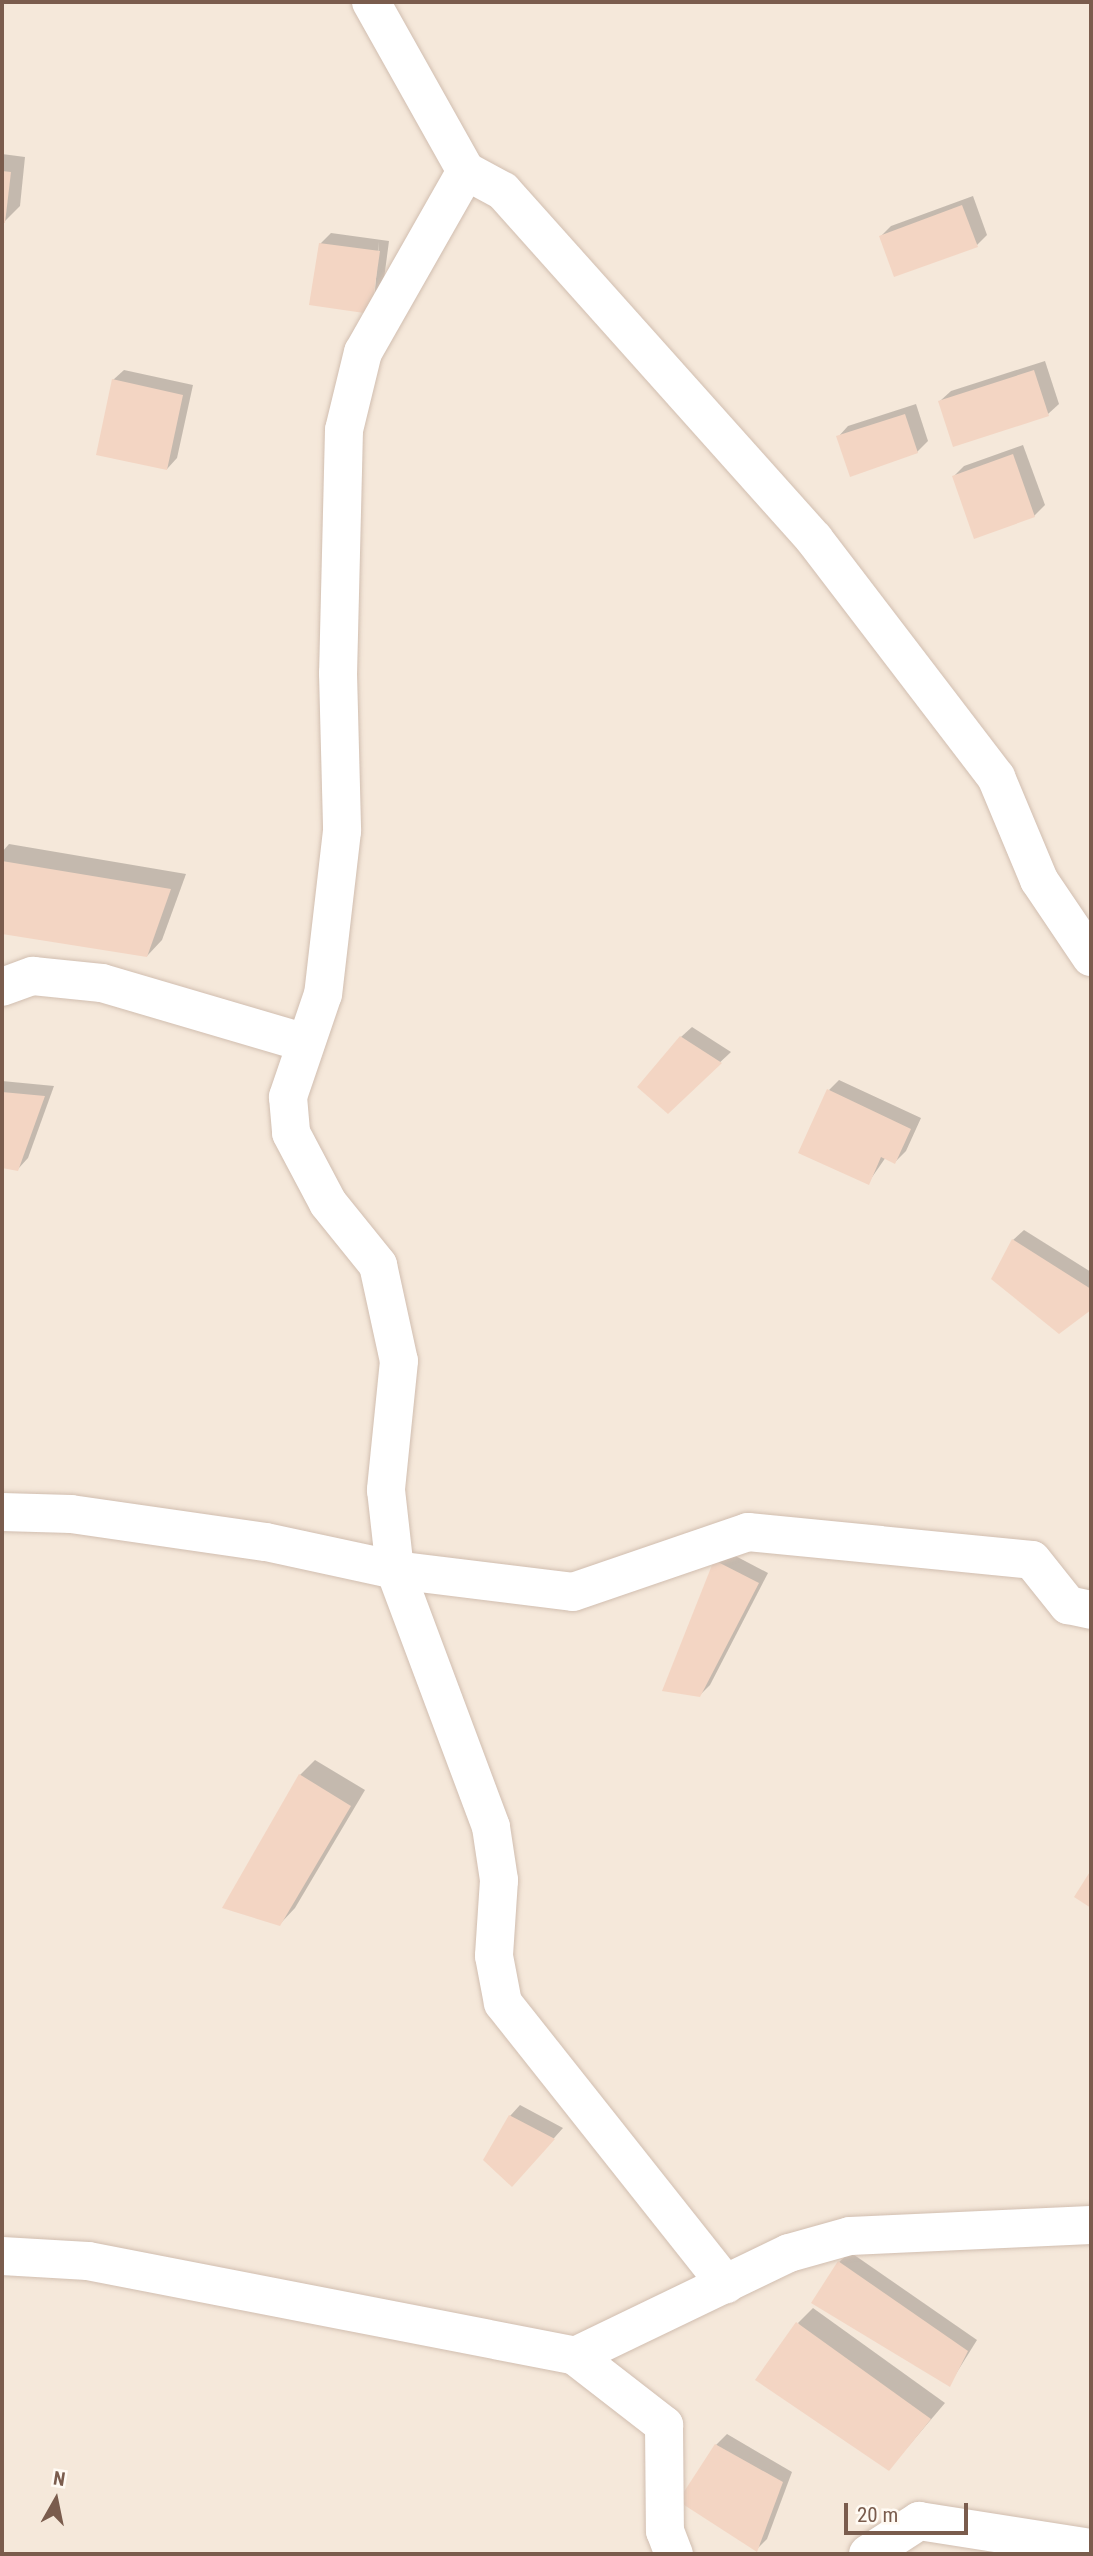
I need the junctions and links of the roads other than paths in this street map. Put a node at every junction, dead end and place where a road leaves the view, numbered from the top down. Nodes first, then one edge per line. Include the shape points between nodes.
1 (371, 2) edge
2 (466, 170) junction
3 (1091, 957) edge
4 (2, 987) edge
5 (303, 1042) junction
6 (2, 1512) edge
7 (395, 1570) junction
8 (1091, 1610) edge
9 (1091, 2225) edge
10 (2, 2256) edge
11 (726, 2284) junction
12 (575, 2356) junction
13 (1091, 2548) edge
14 (674, 2554) edge
15 (868, 2554) edge

1 - 2 street
2 - 3 street via 503,191 814,539 996,777 1039,880
2 - 5 street via 363,352 344,430 338,673 342,831 323,994
4 - 5 street via 33,975 102,983
5 - 7 street via 288,1097 291,1133 328,1203 378,1265 399,1361 386,1490
6 - 7 street via 71,1514 253,1540
7 - 8 street via 573,1592 748,1532 1032,1560 1068,1605
7 - 11 street via 491,1827 499,1880 494,1956 503,2003
9 - 11 street via 850,2236 789,2253
10 - 12 street via 88,2262
11 - 12 street
12 - 14 street via 664,2425 665,2531
13 - 15 street via 919,2521

